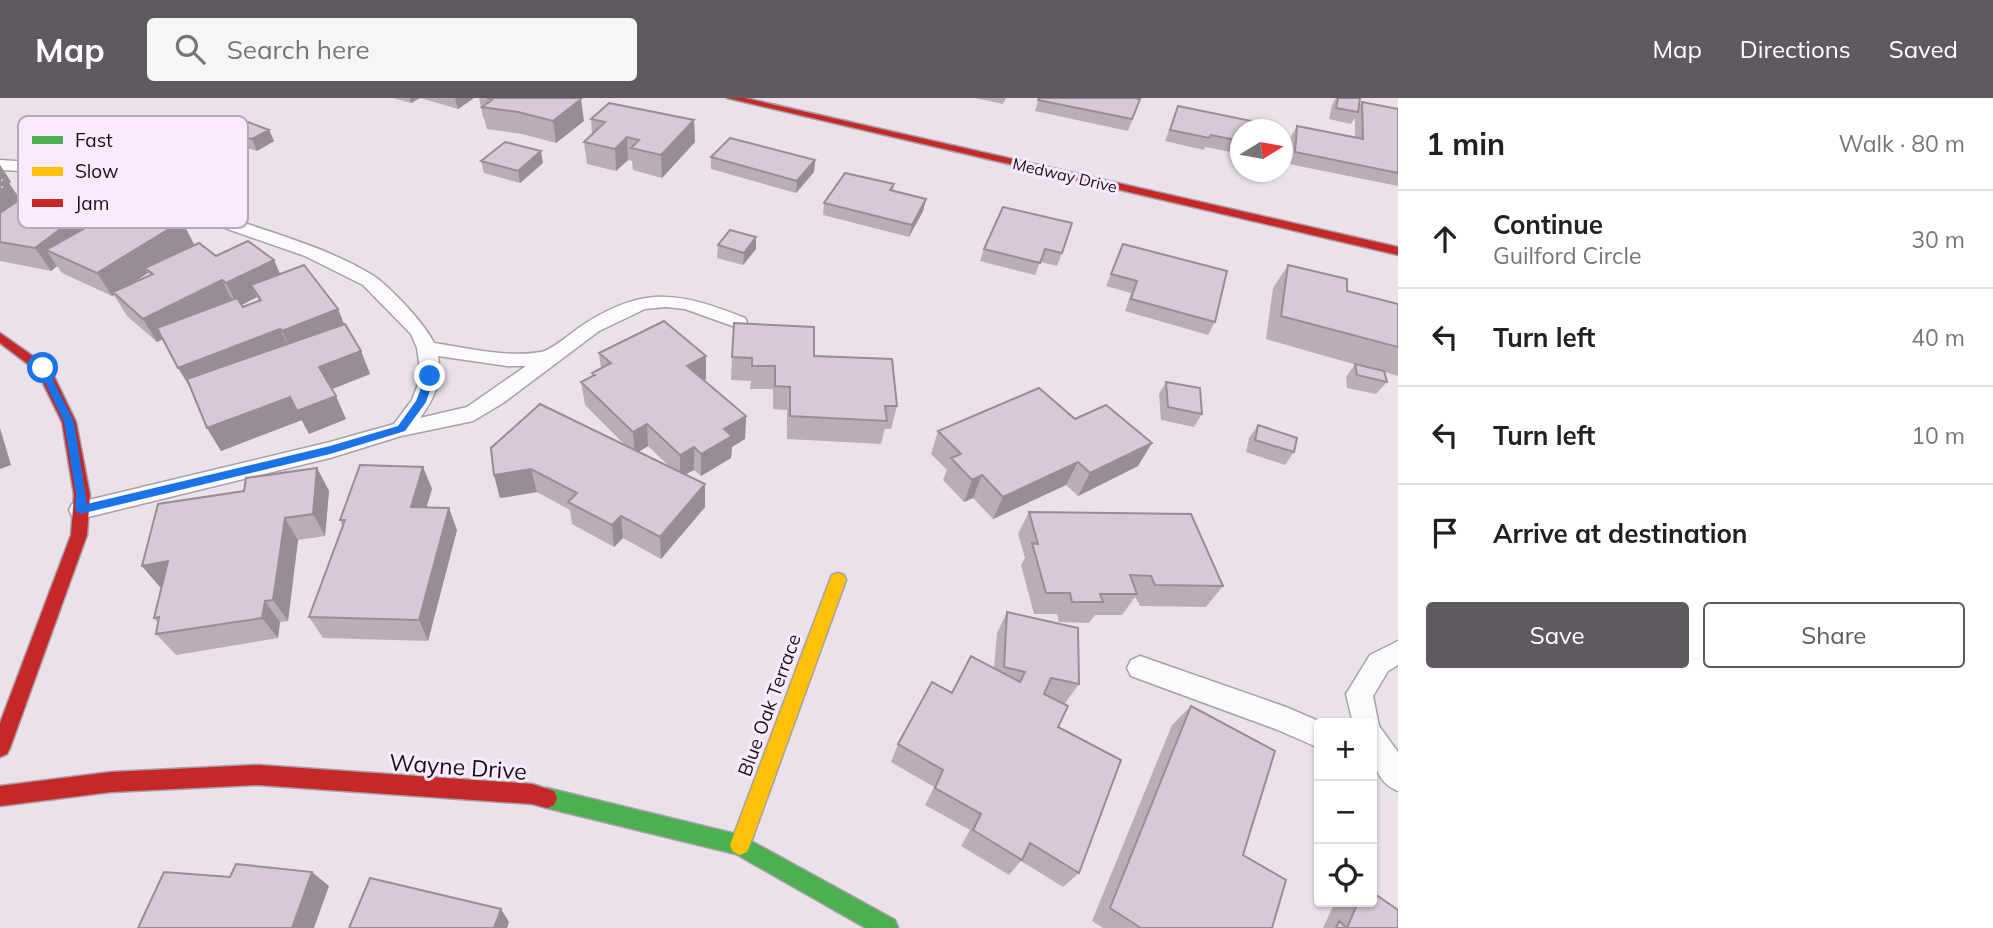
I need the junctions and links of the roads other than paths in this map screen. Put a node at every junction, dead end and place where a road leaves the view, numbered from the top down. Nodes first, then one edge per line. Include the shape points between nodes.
1 (732, 98) edge
2 (0, 165) edge
3 (18, 166) edge
4 (242, 228) edge
5 (1398, 251) edge
6 (738, 322) edge
7 (0, 337) edge
8 (427, 348) junction
9 (551, 358) junction
10 (401, 429) junction
11 (80, 510) junction
12 (838, 580) dead end
13 (1398, 652) edge
14 (1140, 668) dead end
15 (1366, 718) edge
16 (1314, 733) edge
17 (1377, 747) edge
18 (0, 748) edge
19 (1386, 767) edge
20 (0, 796) edge
21 (740, 845) junction
22 (887, 928) edge

1 - 5 street, Medway Drive
2 - 3 lane
4 - 8 lane via 311,252 369,281 419,331
6 - 9 lane via 665,300 635,305 613,314
7 - 11 street via 43,368 69,422 82,495
8 - 9 lane via 508,360
8 - 10 lane via 430,376 421,402
9 - 10 lane via 472,413
10 - 11 lane
11 - 18 street via 79,534
12 - 21 street, Blue Oak Terrace
13 - 15 lane via 1379,663 1359,694
14 - 16 lane
17 - 19 lane
20 - 21 street, Wayne Drive via 111,782 258,775 532,794
21 - 22 street, Wayne Drive

